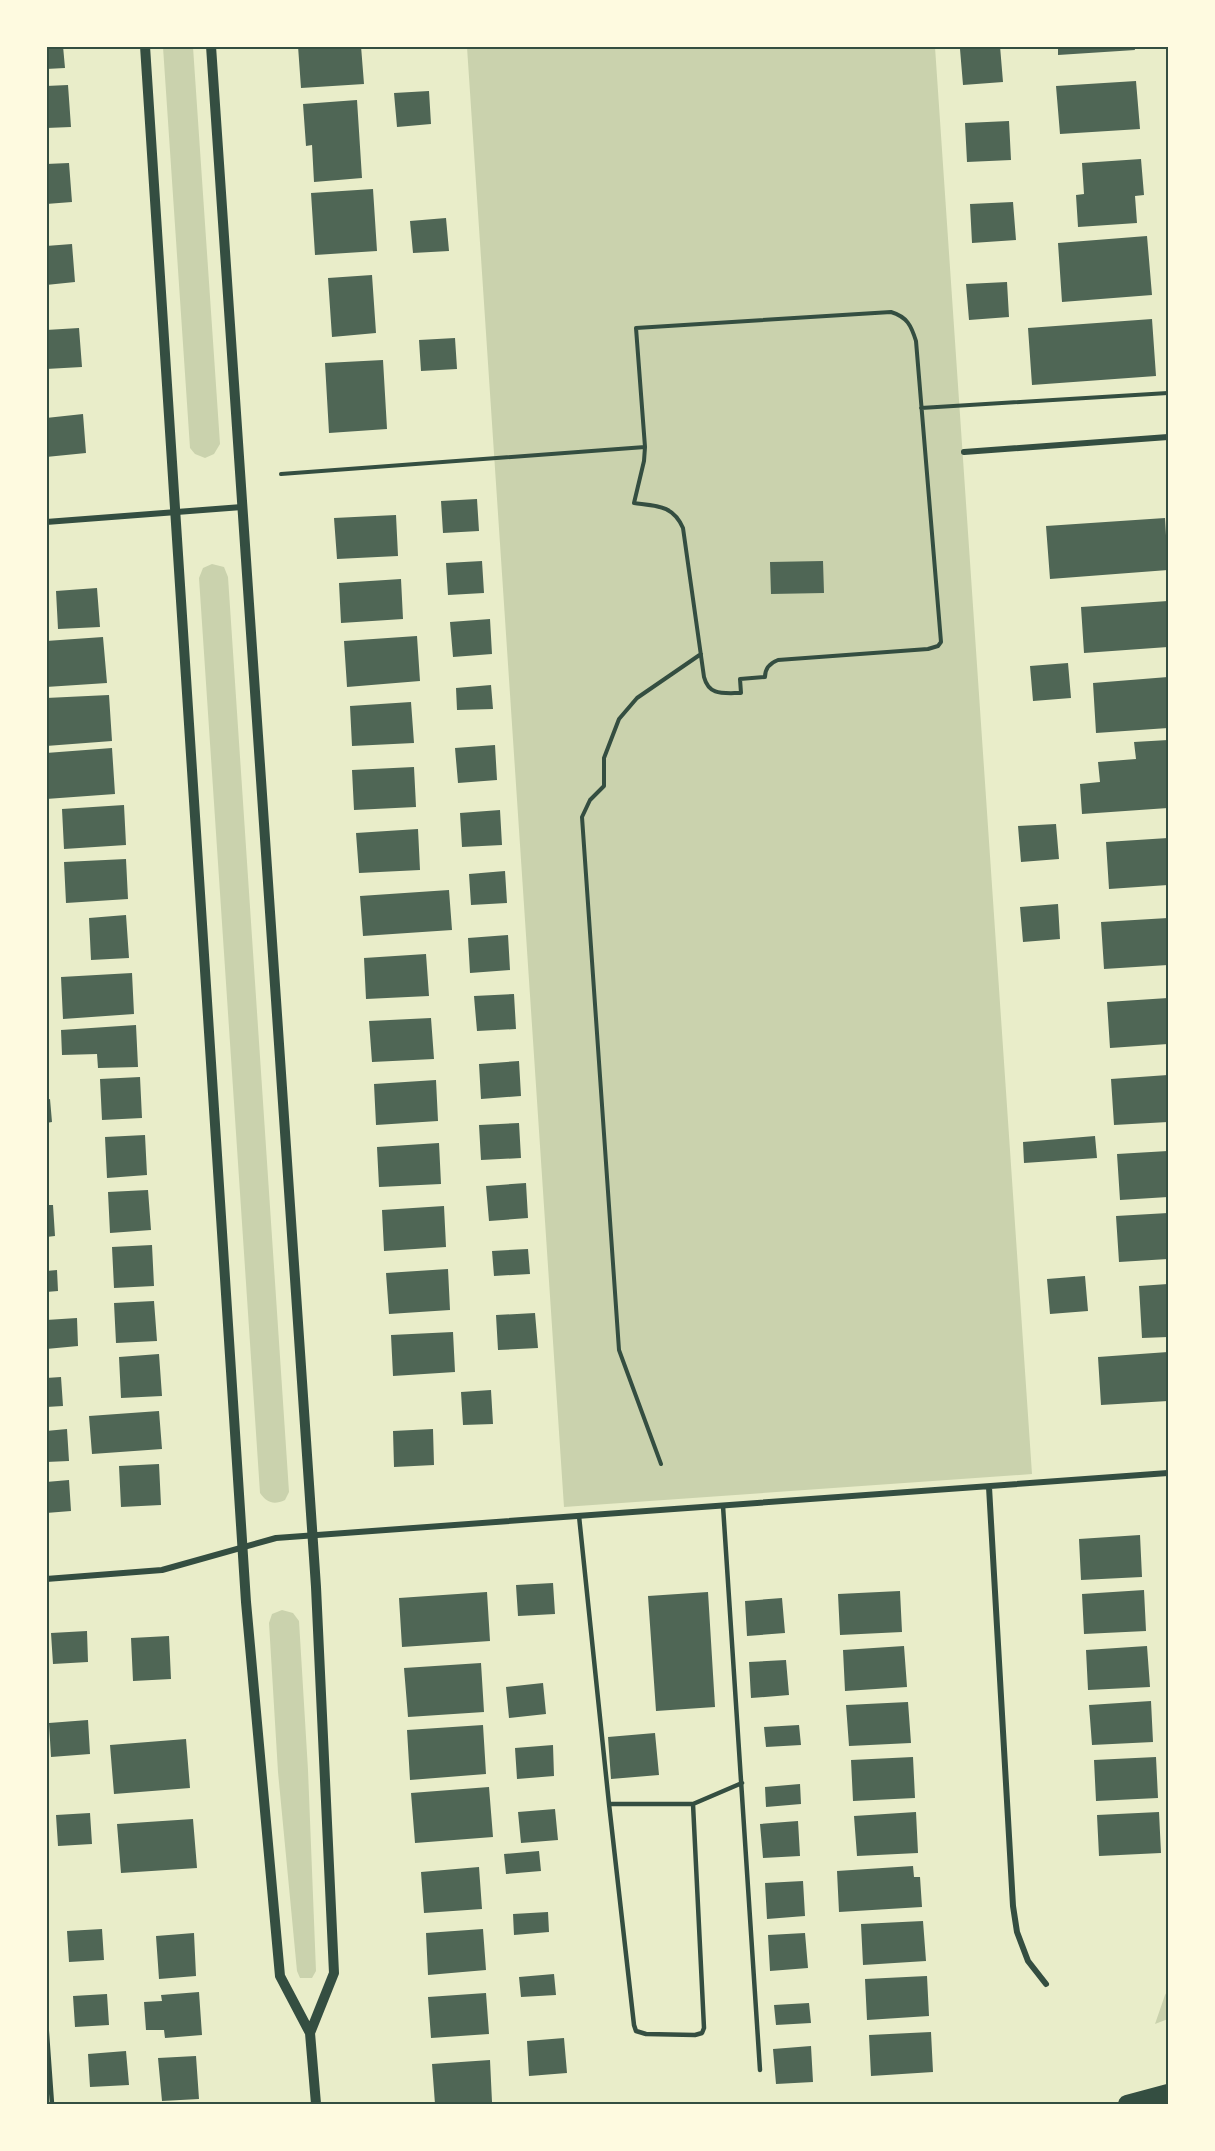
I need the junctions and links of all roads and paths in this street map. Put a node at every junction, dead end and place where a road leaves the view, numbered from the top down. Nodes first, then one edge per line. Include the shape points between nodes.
1 (145, 46) edge
2 (211, 46) edge
3 (1168, 393) edge
4 (921, 408) junction
5 (1168, 437) edge
6 (645, 447) junction
7 (964, 452) dead end
8 (281, 474) dead end
9 (242, 507) junction
10 (174, 512) junction
11 (46, 522) edge
12 (701, 654) junction
13 (661, 1464) dead end
14 (1168, 1473) edge
15 (989, 1487) junction
16 (723, 1506) junction
17 (579, 1516) junction
18 (313, 1535) junction
19 (242, 1547) junction
20 (46, 1579) edge
21 (742, 1783) junction
22 (609, 1804) junction
23 (693, 1804) junction
24 (1046, 1984) dead end
25 (46, 2020) edge
26 (310, 2033) junction
27 (760, 2070) dead end
28 (1168, 2093) edge
29 (52, 2104) edge
30 (316, 2104) edge
31 (1127, 2104) edge

1 - 10 street
2 - 9 street
3 - 4 path
4 - 6 path via 912,327 903,316 891,312 636,328
4 - 12 path via 941,637 938,646 778,660 770,663 765,677 740,679 741,693 713,691 706,686
5 - 7 street
6 - 8 path
6 - 12 path via 634,503 669,509 683,528
9 - 10 street
9 - 18 street
10 - 11 street
10 - 19 street
12 - 13 path via 636,699 619,719 604,758 604,786 590,800 582,818 618,1350
14 - 15 street
15 - 16 street
15 - 24 street via 1013,1906 1028,1961
16 - 17 street
16 - 21 lane
17 - 18 street
17 - 22 lane
18 - 19 street via 276,1538
18 - 26 street via 334,1973
19 - 20 street via 162,1570
19 - 26 street via 280,1976
21 - 23 lane
21 - 27 lane
22 - 23 lane
22 - 23 lane via 633,2025 636,2031 646,2034 695,2035 704,2028
25 - 29 lane
26 - 30 street
28 - 31 highway

